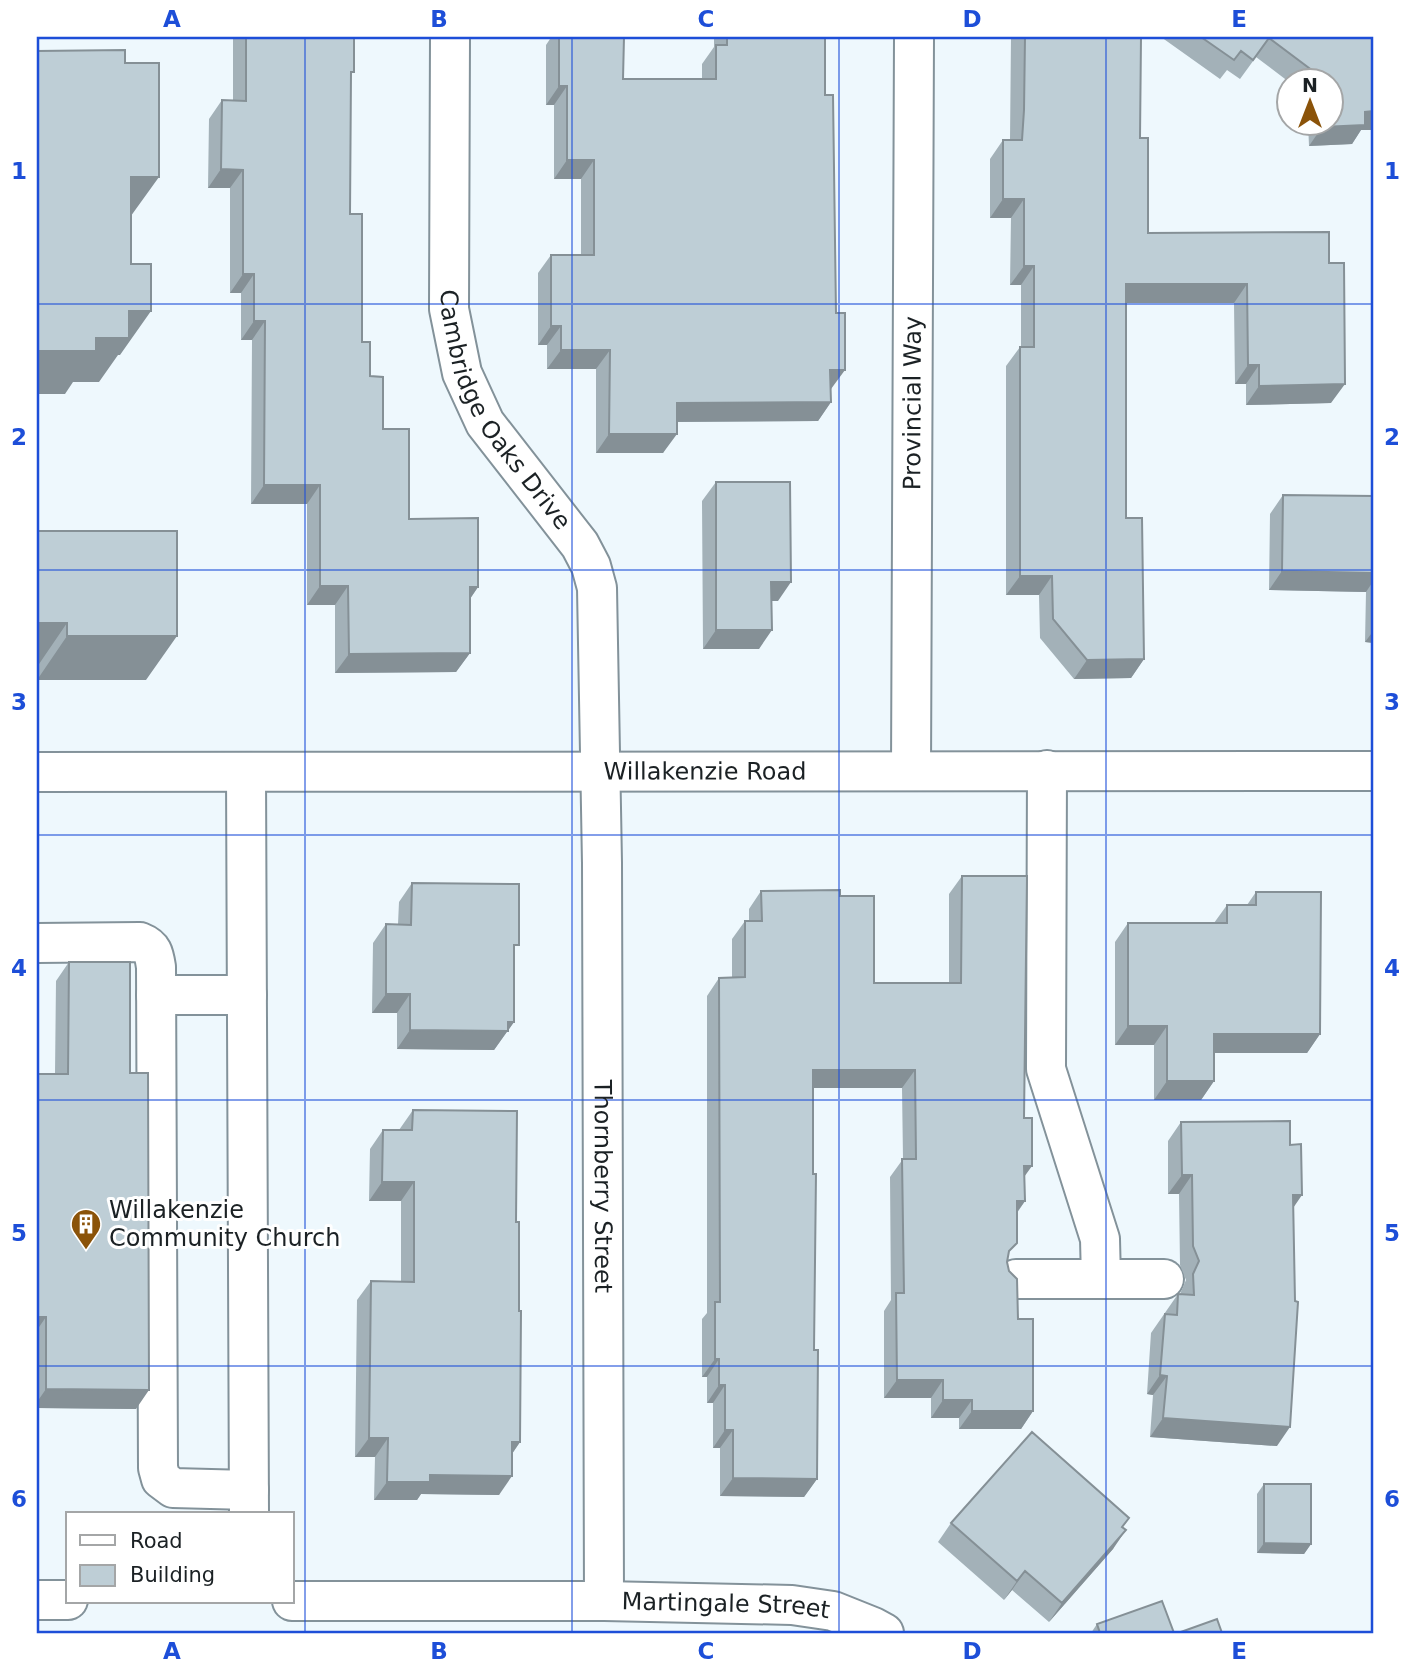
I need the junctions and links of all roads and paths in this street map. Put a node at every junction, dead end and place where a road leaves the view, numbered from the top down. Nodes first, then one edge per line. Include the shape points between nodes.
1 (450, 37) edge
2 (914, 37) edge
3 (1047, 770) junction
4 (911, 771) junction
5 (1374, 771) edge
6 (37, 772) edge
7 (246, 772) junction
8 (600, 772) junction
9 (37, 943) edge
10 (156, 995) junction
11 (247, 995) junction
12 (1016, 1279) edge
13 (1101, 1279) junction
14 (1164, 1279) dead end
15 (249, 1502) edge
16 (37, 1600) edge
17 (66, 1600) edge
18 (294, 1601) edge
19 (604, 1601) junction
20 (884, 1633) edge

1 - 8 street, Cambridge Oaks Drive via 449,309 453,336 462,373 485,423 580,545 591,566 597,589
2 - 4 street, Provincial Way
3 - 4 street, Willakenzie Road
3 - 5 street, Willakenzie Road
3 - 13 street via 1046,1069 1100,1239
4 - 8 street, Willakenzie Road
6 - 7 street, Willakenzie Road
7 - 8 street, Willakenzie Road
7 - 11 street
8 - 19 street, Thornberry Street
9 - 10 street via 149,945 154,953
10 - 11 street
10 - 15 street via 158,1468 161,1479 173,1488
11 - 15 street
12 - 13 street
13 - 14 street
16 - 17 street
18 - 19 street, Martingale Street
19 - 20 street, Martingale Street via 792,1605 833,1611

